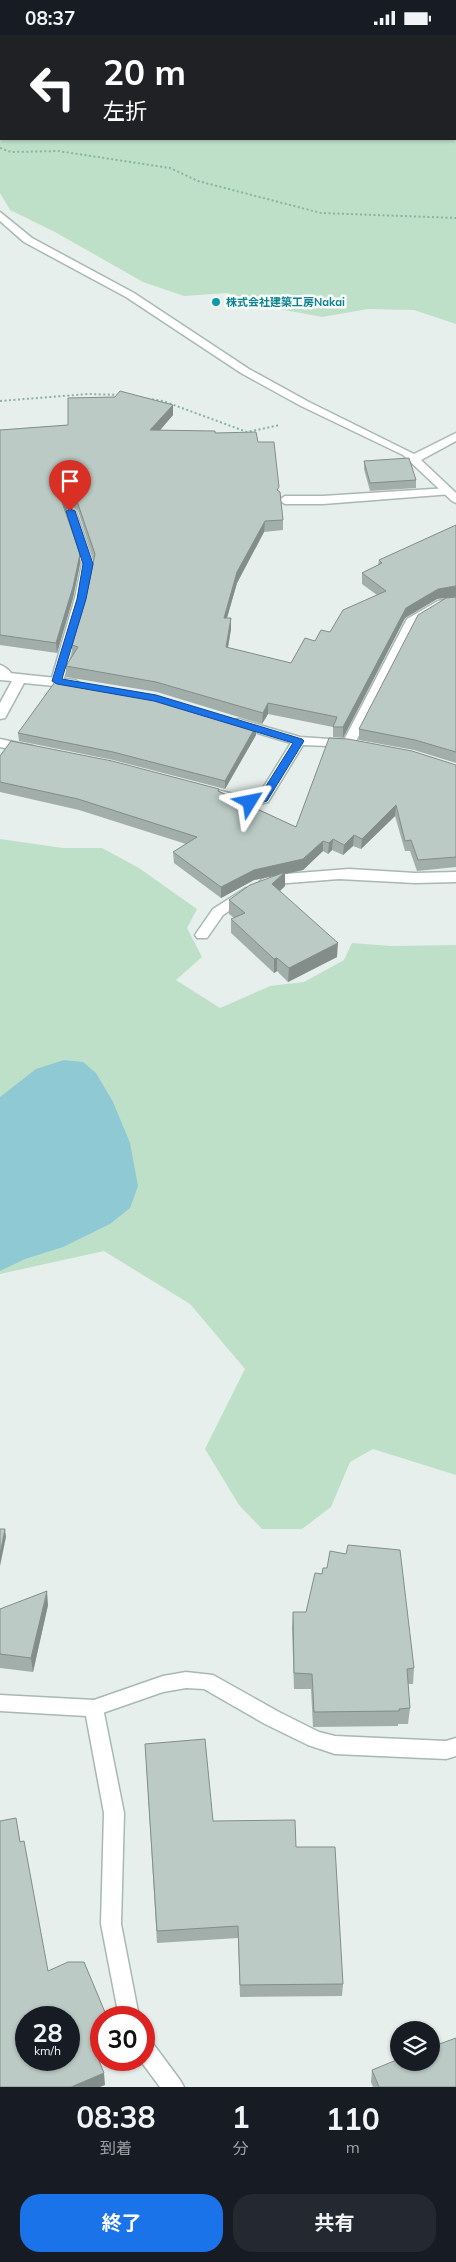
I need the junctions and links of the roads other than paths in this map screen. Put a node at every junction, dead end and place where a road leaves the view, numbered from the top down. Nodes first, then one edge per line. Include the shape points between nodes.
1 (0, 215) edge
2 (456, 436) edge
3 (413, 459) junction
4 (452, 495) edge
5 (285, 500) dead end
6 (70, 511) edge
7 (456, 602) edge
8 (7, 674) edge
9 (57, 681) junction
10 (84, 686) edge
11 (0, 715) edge
12 (222, 718) edge
13 (299, 741) junction
14 (0, 743) edge
15 (38, 751) edge
16 (204, 790) edge
17 (456, 877) edge
18 (202, 935) dead end
19 (0, 1703) edge
20 (94, 1707) junction
21 (456, 1747) edge
22 (127, 2006) edge
23 (155, 2063) edge
24 (173, 2087) edge

1 - 3 street via 28,240 130,295 245,371 407,453
2 - 3 street
3 - 4 street
4 - 5 street
6 - 9 street via 88,564
7 - 13 street via 442,604 411,622 353,745
8 - 9 street
8 - 11 street
9 - 10 street
12 - 13 street
13 - 16 street via 263,799 250,802
14 - 15 street
17 - 18 street via 433,880 350,874 272,880 241,895 218,912
19 - 20 street
20 - 21 street via 163,1684 206,1681 272,1718 335,1745 446,1750
20 - 22 street via 114,1813 111,1925
23 - 24 street

